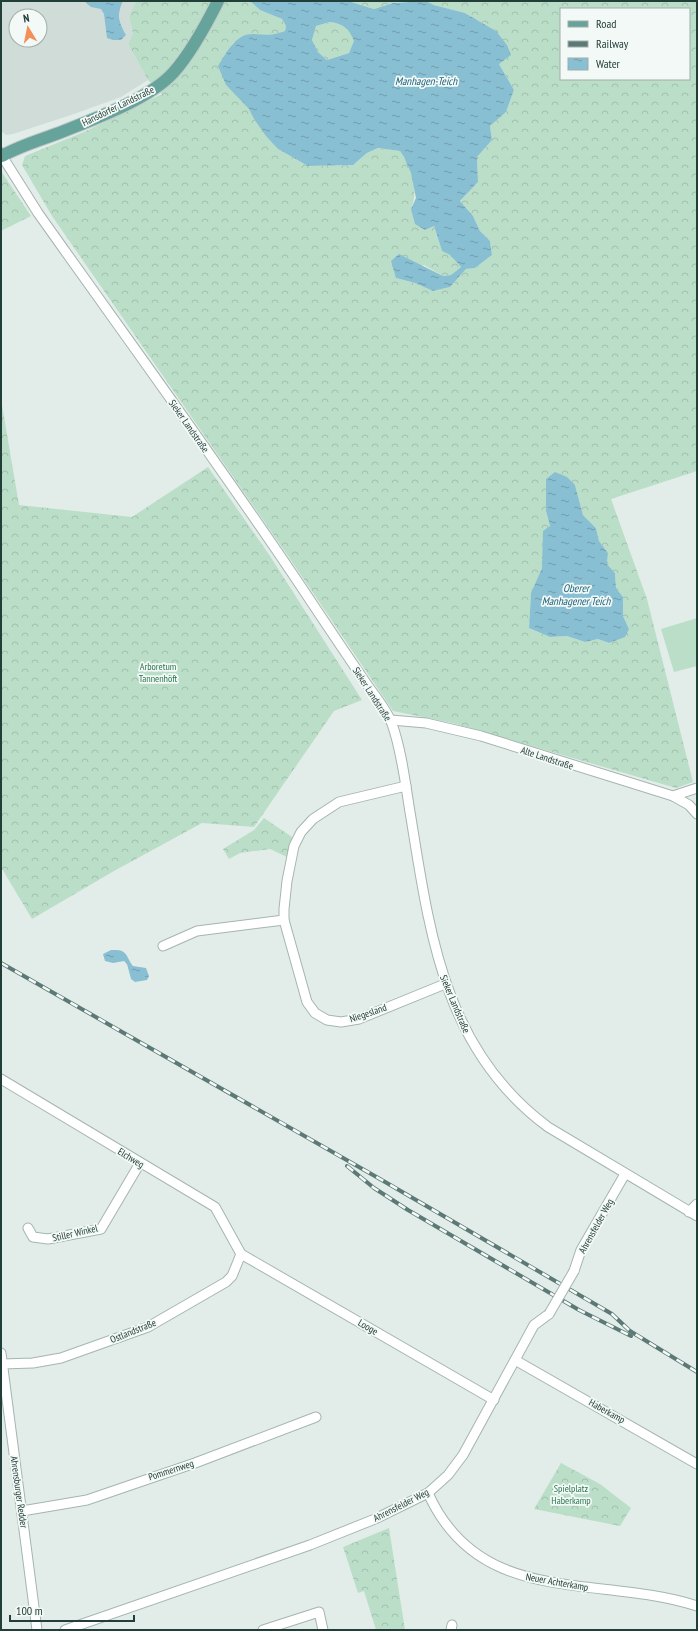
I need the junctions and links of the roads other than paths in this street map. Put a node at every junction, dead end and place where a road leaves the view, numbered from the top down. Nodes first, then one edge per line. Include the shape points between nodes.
1 (218, 1) edge
2 (2, 155) edge
3 (391, 720) junction
4 (406, 786) junction
5 (697, 788) edge
6 (673, 796) junction
7 (697, 814) edge
8 (284, 920) junction
9 (162, 946) dead end
10 (445, 984) junction
11 (1, 1079) edge
12 (140, 1163) junction
13 (625, 1174) junction
14 (697, 1204) edge
15 (693, 1214) edge
16 (28, 1228) dead end
17 (241, 1254) junction
18 (1, 1353) edge
19 (515, 1360) junction
20 (2, 1364) junction
21 (494, 1400) junction
22 (316, 1417) dead end
23 (697, 1464) edge
24 (428, 1494) junction
25 (22, 1511) junction
26 (697, 1606) edge
27 (37, 1630) edge
28 (64, 1630) edge
29 (263, 1630) edge
30 (322, 1630) edge

1 - 2 main road, Hansdorfer Landstraße via 201,34 174,72 146,94 100,116
2 - 3 street, Sieker Landstraße via 38,213 273,544
3 - 4 street, Sieker Landstraße
3 - 6 street, Alte Landstraße via 426,723 481,736
4 - 8 street, Niegesland via 339,802 312,819 294,846 287,881
4 - 10 street, Sieker Landstraße via 427,916
5 - 6 street
6 - 7 street, Alte Landstraße via 689,805
8 - 9 street via 197,932
8 - 10 street, Niegesland via 307,1002 315,1013 327,1020 341,1022 359,1019
10 - 13 street, Sieker Landstraße via 482,1060 504,1089 526,1111 548,1127
11 - 12 street, Elchweg
12 - 16 street, Stiller Winkel via 101,1229 48,1239 33,1237
12 - 17 street, Elchweg via 215,1207
13 - 15 street, Sieker Landstraße
13 - 19 street, Ahrensfelder Weg, bridge via 581,1250 574,1271 549,1314 534,1324
14 - 15 street
17 - 20 street, Ostlandstraße via 232,1276 226,1282 148,1327 61,1358 33,1363
17 - 21 street, Looge
18 - 20 street, Ahrensburger Redder
19 - 21 street, Ahrensfelder Weg
19 - 23 street, Haberkamp
20 - 25 street, Ahrensburger Redder
21 - 24 street, Ahrensfelder Weg via 463,1455 448,1475
22 - 25 street, Pommernweg via 87,1500
24 - 26 street, Neuer Achterkamp via 450,1532 468,1548 510,1572 529,1579 566,1586 653,1596
24 - 28 street, Ahrensfelder Weg via 374,1520 310,1545
25 - 27 street, Ahrensburger Redder
29 - 30 street via 319,1612

